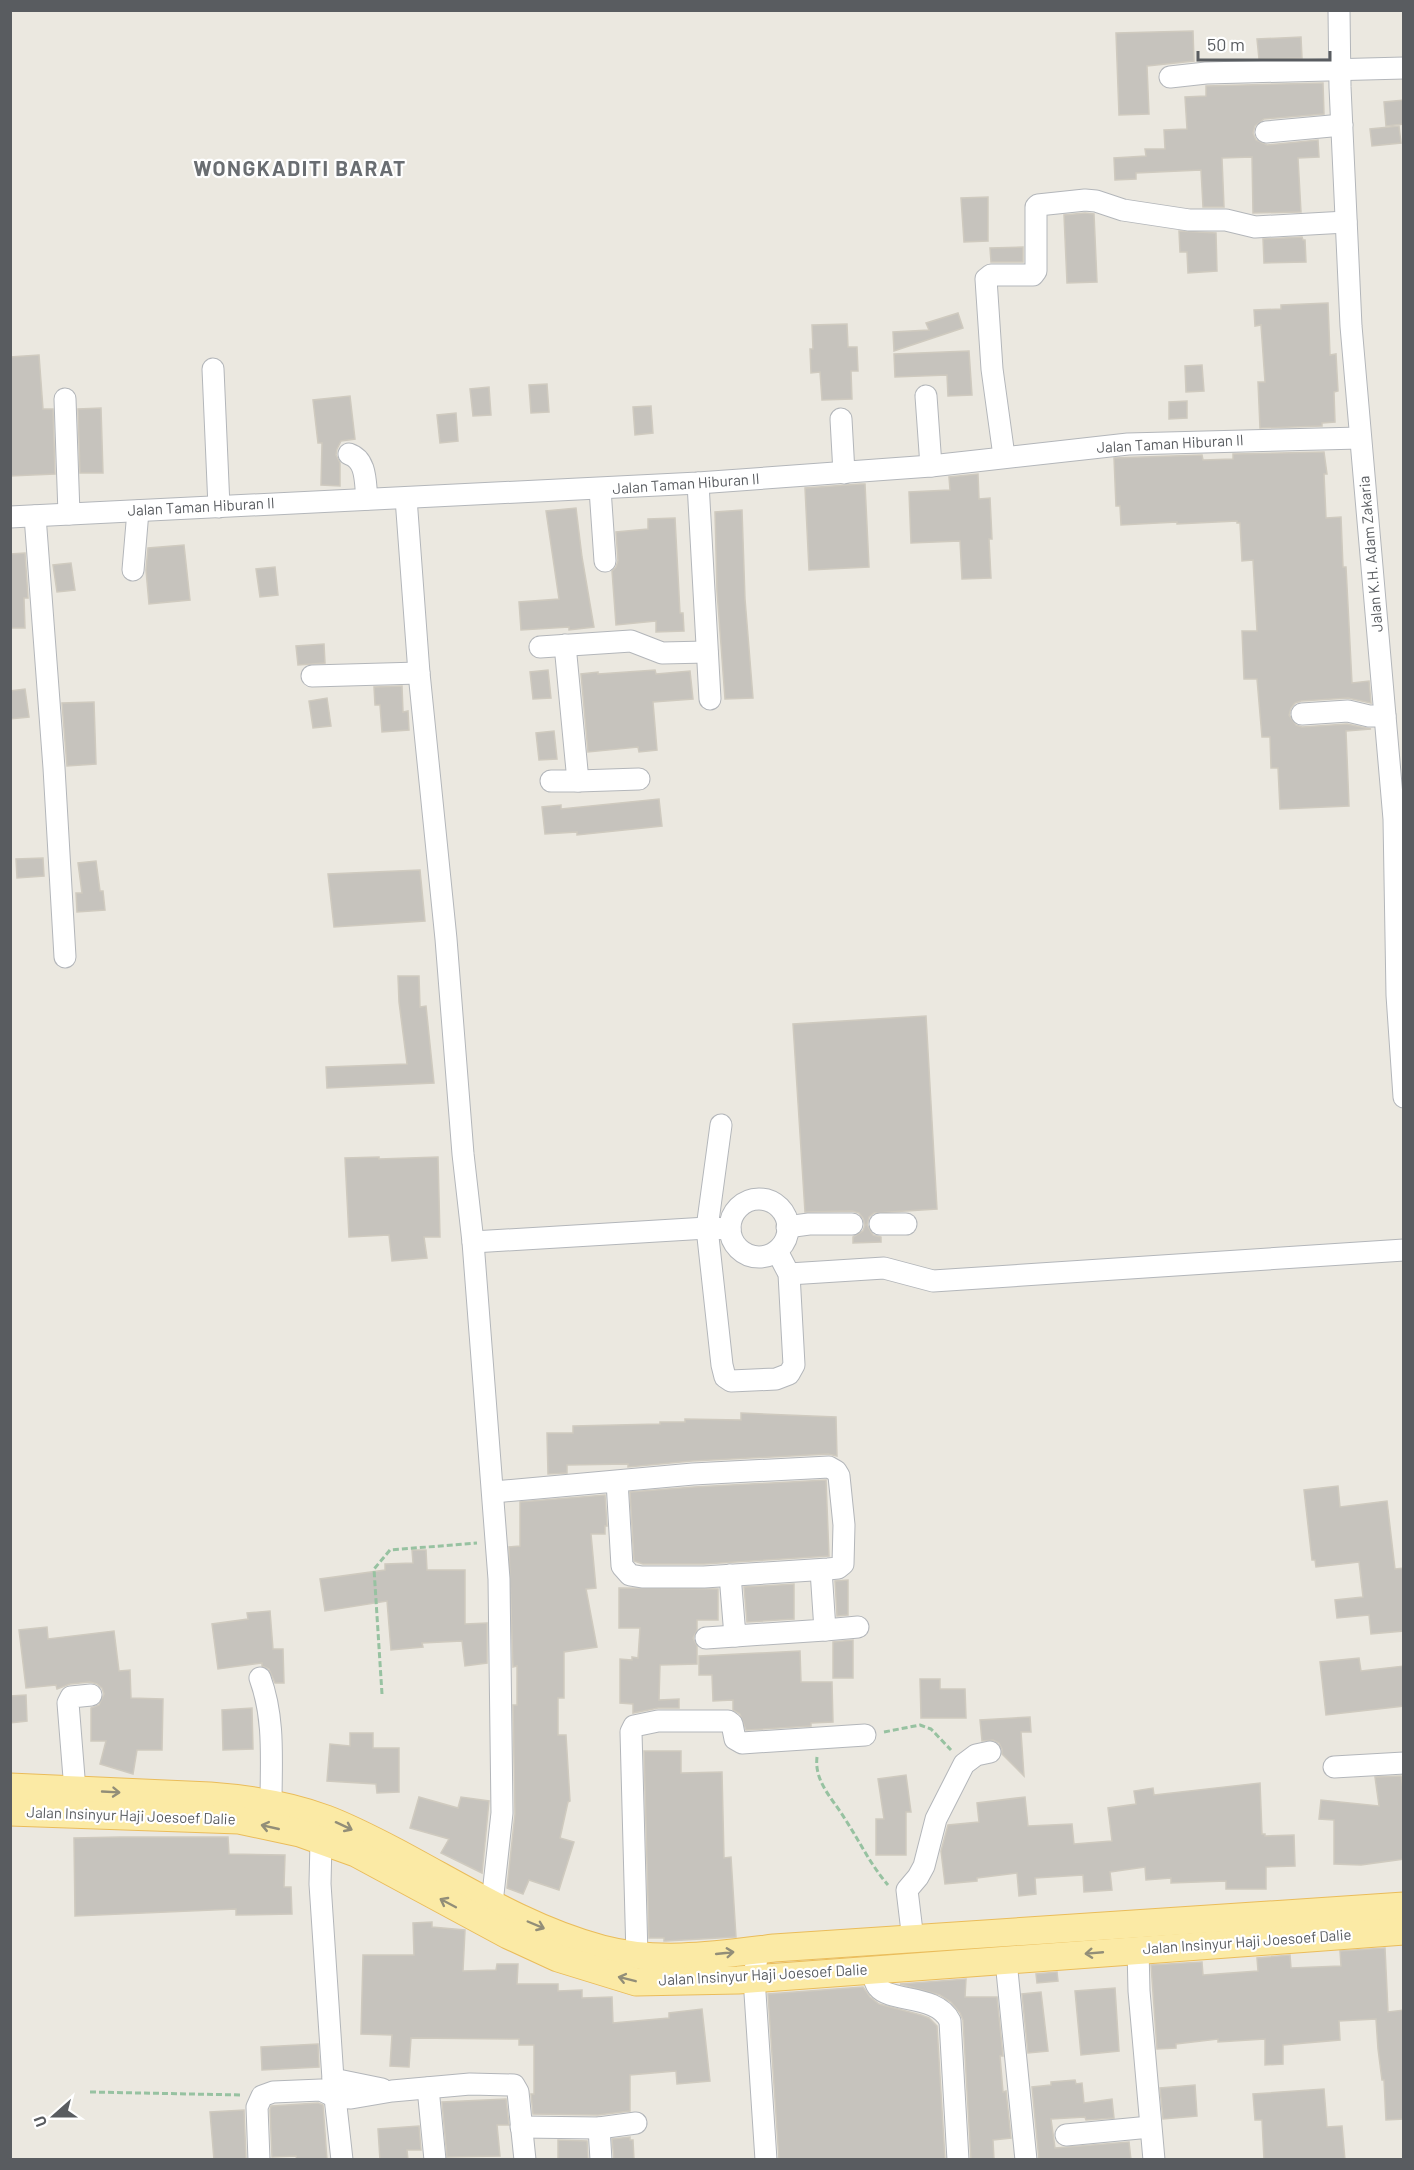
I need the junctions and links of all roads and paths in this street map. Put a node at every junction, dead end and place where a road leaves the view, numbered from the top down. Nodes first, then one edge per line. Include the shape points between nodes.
1 (1339, 10) edge
2 (1404, 68) edge
3 (1340, 70) junction
4 (1170, 77) dead end
5 (1342, 125) junction
6 (1266, 132) dead end
7 (1346, 222) junction
8 (213, 369) dead end
9 (926, 396) dead end
10 (65, 399) dead end
11 (841, 419) dead end
12 (1360, 438) junction
13 (349, 454) dead end
14 (1005, 456) junction
15 (931, 466) junction
16 (844, 473) junction
17 (699, 483) junction
18 (600, 489) junction
19 (406, 498) junction
20 (367, 499) junction
21 (219, 507) junction
22 (138, 511) junction
23 (69, 514) junction
24 (35, 516) junction
25 (10, 518) edge
26 (605, 561) dead end
27 (133, 570) dead end
28 (565, 645) junction
29 (540, 647) dead end
30 (707, 652) junction
31 (419, 673) junction
32 (312, 676) dead end
33 (710, 699) dead end
34 (1302, 714) dead end
35 (1385, 716) junction
36 (639, 779) dead end
37 (551, 781) dead end
38 (578, 781) junction
39 (65, 957) dead end
40 (1404, 1097) edge
41 (721, 1125) dead end
42 (852, 1224) dead end
43 (880, 1224) dead end
44 (906, 1224) dead end
45 (788, 1227) junction
46 (707, 1228) junction
47 (730, 1229) junction
48 (473, 1242) junction
49 (1404, 1250) edge
50 (777, 1251) junction
51 (789, 1274) junction
52 (617, 1481) junction
53 (494, 1492) junction
54 (496, 1541) junction
55 (820, 1569) junction
56 (730, 1575) junction
57 (858, 1627) dead end
58 (825, 1630) junction
59 (735, 1636) junction
60 (706, 1638) dead end
61 (260, 1678) dead end
62 (382, 1694) dead end
63 (91, 1695) dead end
64 (865, 1735) joint
65 (820, 1737) junction
66 (990, 1752) dead end
67 (1404, 1763) edge
68 (964, 1764) junction
69 (1334, 1767) dead end
70 (10, 1787) edge
71 (75, 1790) junction
72 (271, 1803) junction
73 (10, 1812) edge
74 (321, 1841) junction
75 (908, 1890) junction
76 (492, 1904) junction
77 (1404, 1906) edge
78 (1404, 1931) edge
79 (914, 1940) junction
80 (1138, 1949) junction
81 (758, 1950) junction
82 (637, 1956) junction
83 (1006, 1961) junction
84 (872, 1969) junction
85 (754, 1978) junction
86 (334, 2088) junction
87 (428, 2088) junction
88 (90, 2092) dead end
89 (262, 2096) junction
90 (636, 2123) dead end
91 (521, 2127) junction
92 (1150, 2127) junction
93 (599, 2128) junction
94 (1066, 2135) dead end
95 (259, 2160) edge
96 (342, 2160) edge
97 (435, 2160) edge
98 (525, 2160) edge
99 (601, 2160) edge
100 (766, 2160) edge
101 (958, 2160) edge
102 (1026, 2160) edge
103 (1154, 2160) edge

1 - 3 street, Jalan K.H. Adam Zakaria
2 - 3 street
3 - 4 street
3 - 5 street, Jalan K.H. Adam Zakaria
5 - 6 street
5 - 7 street, Jalan K.H. Adam Zakaria
7 - 12 street, Jalan K.H. Adam Zakaria
7 - 14 street via 1255,227 1226,220 1189,220 1124,210 1096,201 1038,205 1034,275 991,275 986,279 992,369
8 - 21 street
9 - 15 street
10 - 23 street
11 - 16 street
12 - 14 street, Jalan Taman Hiburan II via 1138,444
12 - 35 street, Jalan K.H. Adam Zakaria
13 - 20 street via 362,463
14 - 15 street, Jalan Taman Hiburan II
15 - 16 street, Jalan Taman Hiburan II
16 - 17 street, Jalan Taman Hiburan II
17 - 18 street, Jalan Taman Hiburan II
17 - 30 street
18 - 19 street, Jalan Taman Hiburan II
18 - 26 street
19 - 20 street, Jalan Taman Hiburan II
19 - 31 street
20 - 21 street, Jalan Taman Hiburan II
21 - 22 street, Jalan Taman Hiburan II
22 - 23 street, Jalan Taman Hiburan II
22 - 27 street
23 - 24 street, Jalan Taman Hiburan II
24 - 25 street, Jalan Taman Hiburan II
24 - 39 street
28 - 29 street
28 - 30 street via 631,641 662,653
28 - 38 street
30 - 33 street
31 - 32 street
31 - 48 street
34 - 35 street via 1348,711
35 - 40 street, Jalan K.H. Adam Zakaria via 1394,819
36 - 38 street
37 - 38 street
41 - 46 street
42 - 45 street
43 - 44 street
45 - 47 street via 775,1204 758,1199 741,1205
45 - 50 street
46 - 47 street
46 - 48 street
46 - 51 street via 722,1365 725,1377 731,1381 776,1379 789,1374 794,1365
47 - 50 street via 736,1246 751,1256 768,1256
48 - 53 street
49 - 51 street via 933,1281 884,1268
50 - 51 street
52 - 53 street
52 - 55 street via 832,1468 840,1476 843,1564
52 - 56 street via 625,1571 642,1577
53 - 54 street
54 - 62 path via 390,1550 374,1569
54 - 76 street via 500,1579 502,1813
55 - 56 street
55 - 58 street
56 - 59 street
57 - 58 street
58 - 59 street
59 - 60 street
61 - 72 street via 271,1728
63 - 71 street via 71,1697 68,1703
64 - 65 street
64 - 68 path via 920,1725 932,1729
65 - 75 path via 816,1767 825,1791 892,1890
65 - 82 street via 742,1743 735,1739 731,1721 712,1719 634,1726
66 - 68 street via 976,1755
67 - 69 street
68 - 75 street via 936,1819 924,1866
70 - 71 main road, Jalan Insinyur Haji Joesoef Dalie
71 -> 72 main road, Jalan Insinyur Haji Joesoef Dalie
72 -> 76 main road, Jalan Insinyur Haji Joesoef Dalie via 338,1824
74 -> 73 main road, Jalan Insinyur Haji Joesoef Dalie via 238,1820
85 -> 74 main road, Jalan Insinyur Haji Joesoef Dalie via 636,1982 601,1972 518,1940 356,1854
74 - 86 street via 320,1884
75 - 79 street
76 -> 82 main road, Jalan Insinyur Haji Joesoef Dalie via 571,1939
77 - 79 main road, Jalan Insinyur Haji Joesoef Dalie
78 - 80 main road, Jalan Insinyur Haji Joesoef Dalie
79 - 81 main road, Jalan Insinyur Haji Joesoef Dalie
80 -> 83 main road, Jalan Insinyur Haji Joesoef Dalie
80 - 92 street
82 -> 81 main road, Jalan Insinyur Haji Joesoef Dalie via 690,1957
81 - 85 street
83 - 84 main road, Jalan Insinyur Haji Joesoef Dalie
83 - 102 street
84 - 85 main road, Jalan Insinyur Haji Joesoef Dalie
84 - 101 street via 879,1988 924,2002 943,2012 950,2021
85 - 100 street
86 - 87 street via 351,2098
86 - 89 street
86 - 96 street
87 - 91 street via 514,2085
87 - 97 street
88 - 89 path
89 - 95 street via 257,2107
90 - 93 street
91 - 93 street
91 - 98 street
92 - 94 street
92 - 103 street
93 - 99 street

